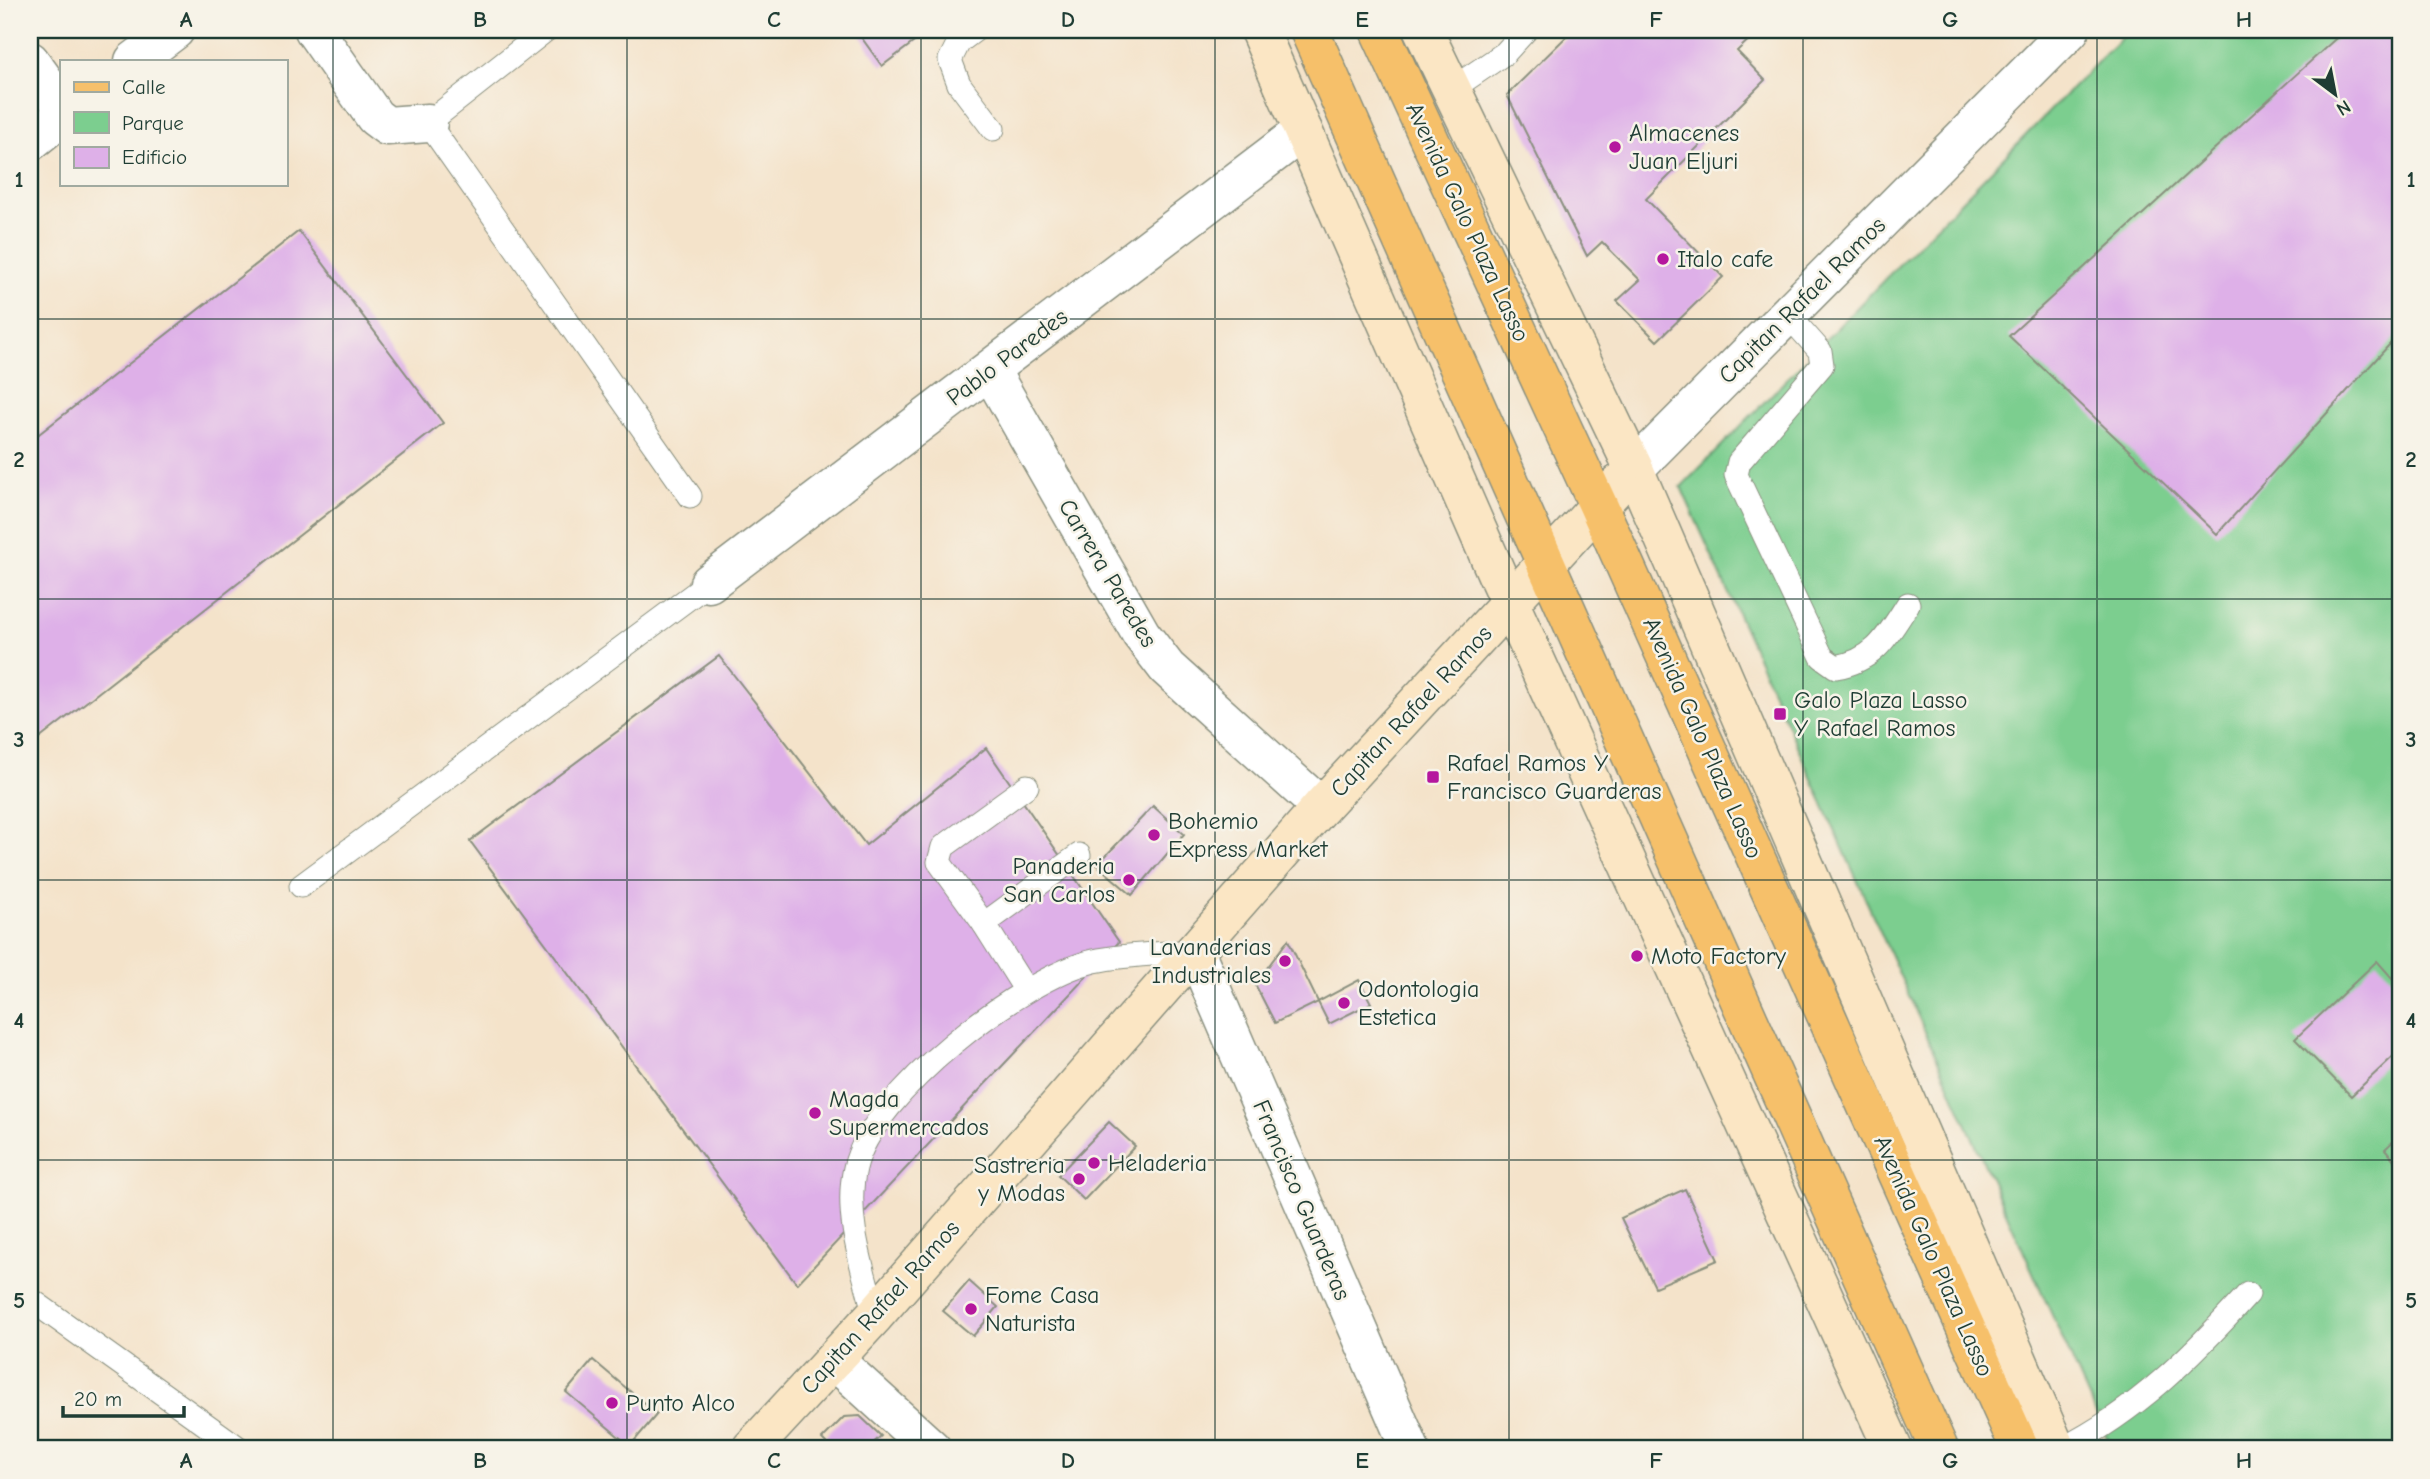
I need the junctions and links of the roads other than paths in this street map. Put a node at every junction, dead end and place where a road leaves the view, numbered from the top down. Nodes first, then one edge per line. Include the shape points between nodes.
1 (175, 30) edge
2 (314, 30) edge
3 (546, 30) edge
4 (975, 30) edge
5 (1259, 30) edge
6 (1309, 30) edge
7 (1379, 30) edge
8 (1423, 30) edge
9 (1526, 30) edge
10 (2070, 30) edge
11 (135, 60) edge
12 (30, 61) edge
13 (1452, 89) junction
14 (60, 103) edge
15 (60, 118) edge
16 (428, 123) junction
17 (993, 129) dead end
18 (1304, 131) junction
19 (30, 142) edge
20 (1787, 315) junction
21 (990, 370) junction
22 (1634, 469) junction
23 (690, 496) dead end
24 (1598, 505) junction
25 (1544, 563) junction
26 (709, 583) joint
27 (1510, 602) junction
28 (1908, 604) dead end
29 (1027, 786) dead end
30 (1321, 807) junction
31 (1079, 856) dead end
32 (301, 886) dead end
33 (984, 924) junction
34 (1195, 951) junction
35 (1025, 989) junction
36 (2248, 1294) dead end
37 (30, 1299) edge
38 (875, 1315) junction
39 (834, 1360) junction
40 (240, 1449) edge
41 (751, 1449) edge
42 (932, 1449) edge
43 (1410, 1449) edge
44 (1893, 1449) edge
45 (1939, 1449) edge
46 (2020, 1449) edge
47 (2056, 1449) edge
48 (2062, 1449) edge

1 - 11 street
2 - 16 street via 375,117 387,126
3 - 16 lane
4 - 17 lane via 959,42 950,60 959,84
5 - 18 main road
6 - 25 main road
7 - 24 main road, Avenida Galo Plaza Lasso
8 - 13 main road, Avenida Galo Plaza Lasso
9 - 13 lane via 1505,54
10 - 20 street, Capitan Rafael Ramos
12 - 14 street
13 - 22 main road, Avenida Galo Plaza Lasso
15 - 19 street
16 - 23 lane
18 - 21 street, Pablo Paredes
18 - 27 main road
20 - 22 street, Capitan Rafael Ramos
20 - 28 lane via 1820,351 1822,365 1739,462 1736,475 1822,657 1836,667 1881,646
21 - 26 street, Pablo Paredes
21 - 30 street, Carrera Paredes via 1140,634 1167,668
22 - 24 main road, Capitan Rafael Ramos
22 - 47 main road, Avenida Galo Plaza Lasso
24 - 25 main road, Capitan Rafael Ramos
24 - 46 main road, Avenida Galo Plaza Lasso
25 - 27 main road, Capitan Rafael Ramos
25 - 45 main road
26 - 32 lane
27 - 30 main road, Capitan Rafael Ramos
27 - 44 main road
29 - 33 lane via 943,847 939,855 939,862
30 - 34 main road, Capitan Rafael Ramos
31 - 33 lane
33 - 35 lane
34 - 35 lane via 1093,961
34 - 38 main road, Capitan Rafael Ramos
34 - 43 street, Francisco Guarderas
35 - 38 lane via 918,1077 863,1141 854,1170 856,1239
36 - 48 lane via 2159,1387 2102,1429
37 - 40 lane
38 - 39 main road, Capitan Rafael Ramos
39 - 41 main road, Capitan Rafael Ramos
39 - 42 street

